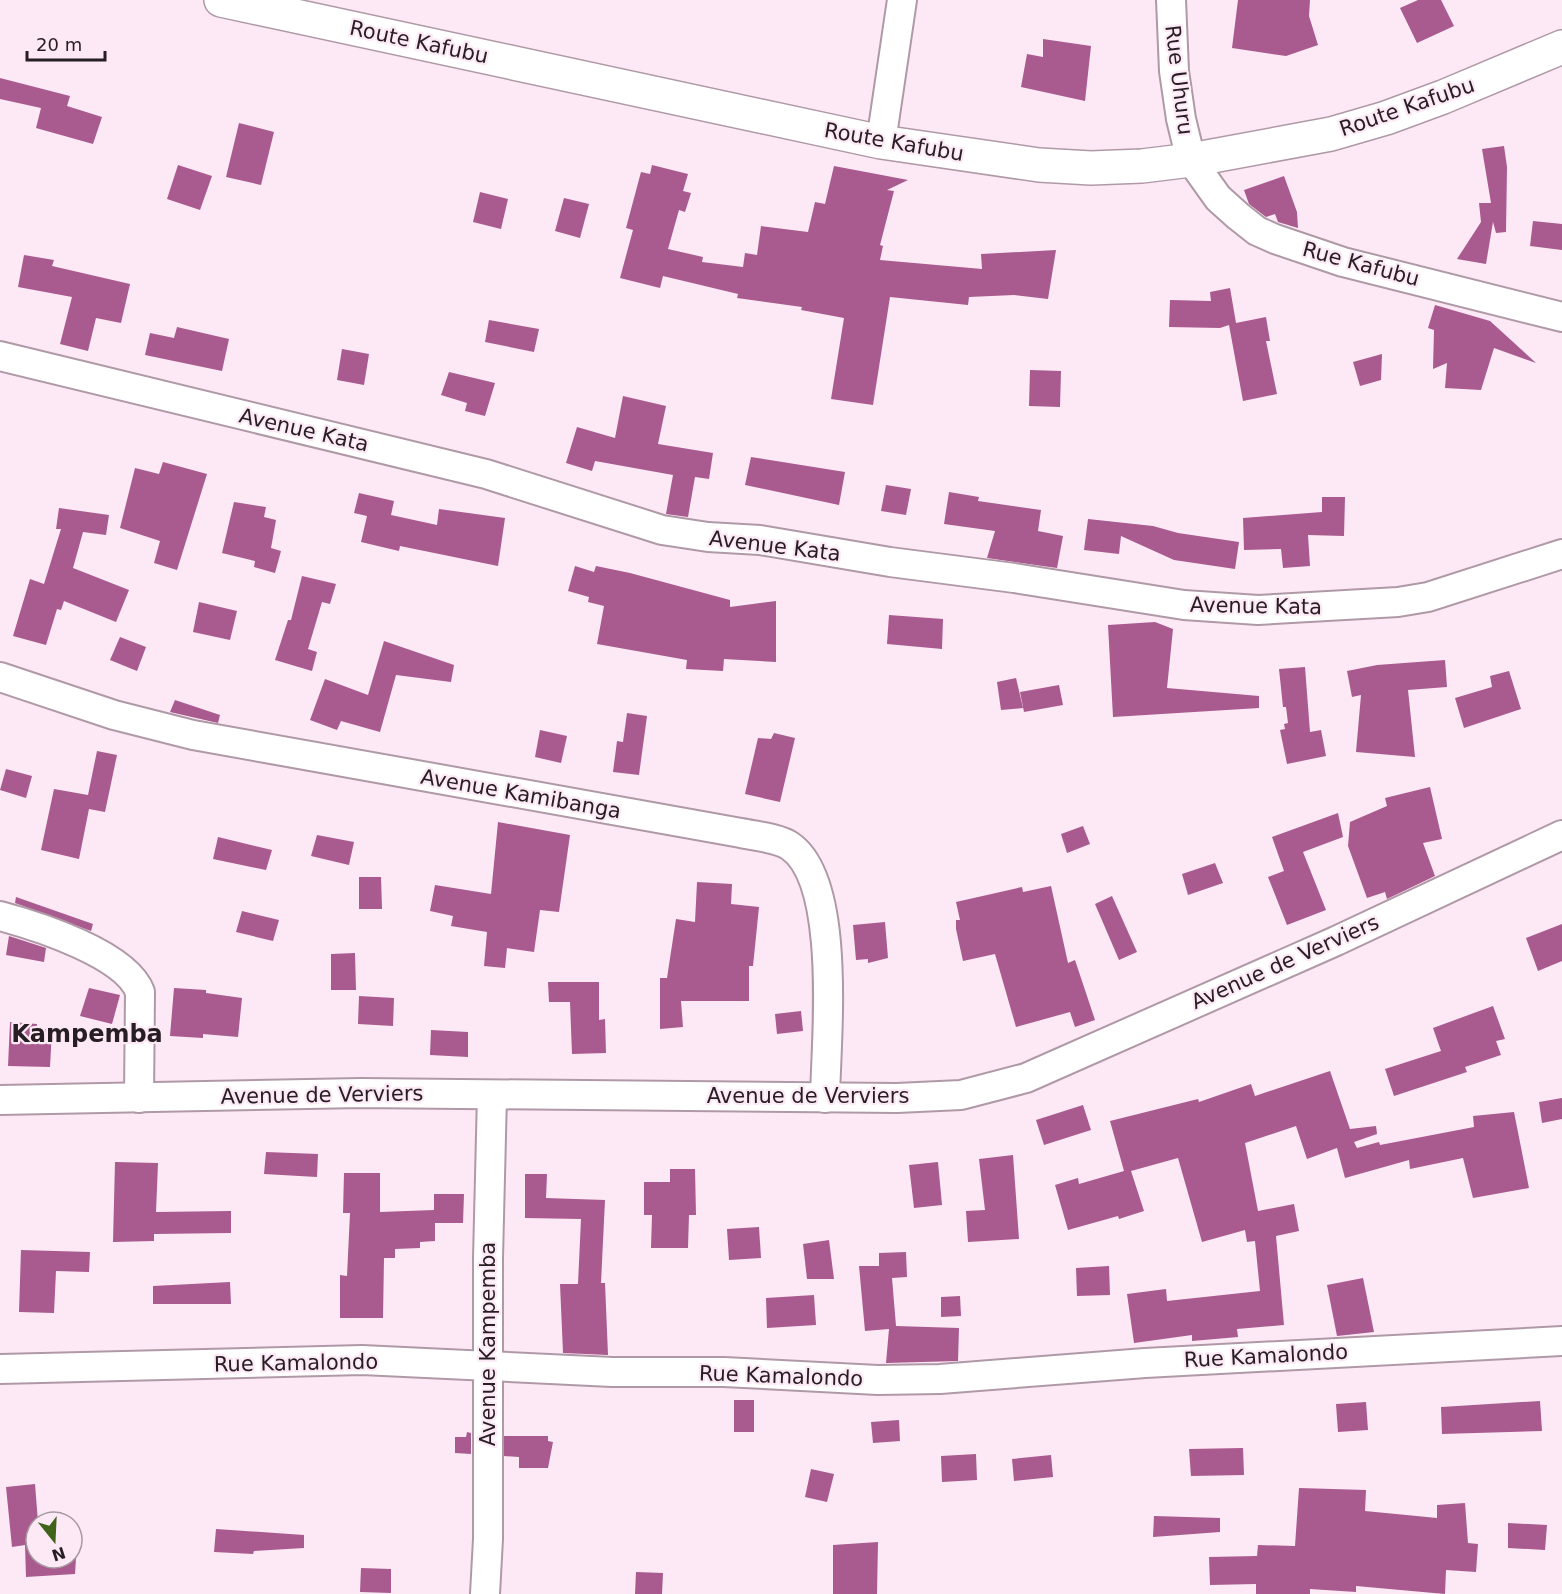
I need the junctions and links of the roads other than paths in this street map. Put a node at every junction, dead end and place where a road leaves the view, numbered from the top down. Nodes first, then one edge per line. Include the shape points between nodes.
1 (221, 0) edge
2 (902, 0) edge
3 (1171, 0) edge
4 (1562, 47) edge
5 (881, 142) junction
6 (1191, 160) junction
7 (1562, 317) edge
8 (0, 356) edge
9 (1562, 554) edge
10 (0, 677) edge
11 (1562, 835) edge
12 (0, 916) edge
13 (492, 1095) junction
14 (139, 1098) junction
15 (825, 1098) junction
16 (0, 1100) edge
17 (1562, 1341) edge
18 (488, 1367) junction
19 (0, 1369) edge
20 (485, 1594) edge

1 - 5 main road, Route Kafubu
2 - 5 street
3 - 6 street, Rue Uhuru via 1174,71
4 - 6 main road, Route Kafubu via 1386,118 1331,134
5 - 6 main road, Route Kafubu via 1039,165 1091,168
6 - 7 street, Rue Kafubu via 1218,198 1257,231 1275,239 1343,262
8 - 9 street, Avenue Kata via 486,474 662,530 760,540 1184,605 1258,610 1398,602 1428,597
10 - 15 street, Avenue Kamibanga via 114,715 193,735 741,833 789,845 807,863 817,887 828,956
11 - 15 street, Avenue de Verviers via 1336,941 1026,1078 961,1095
12 - 14 street via 58,933 123,968 137,983
13 - 14 street, Avenue de Verviers via 361,1093
13 - 15 street, Avenue de Verviers
13 - 18 street, Avenue Kampemba
14 - 16 street, Avenue de Verviers
17 - 18 street, Rue Kamalondo via 1145,1363 929,1379
18 - 19 street, Rue Kamalondo via 362,1360
18 - 20 street, Avenue Kampemba

